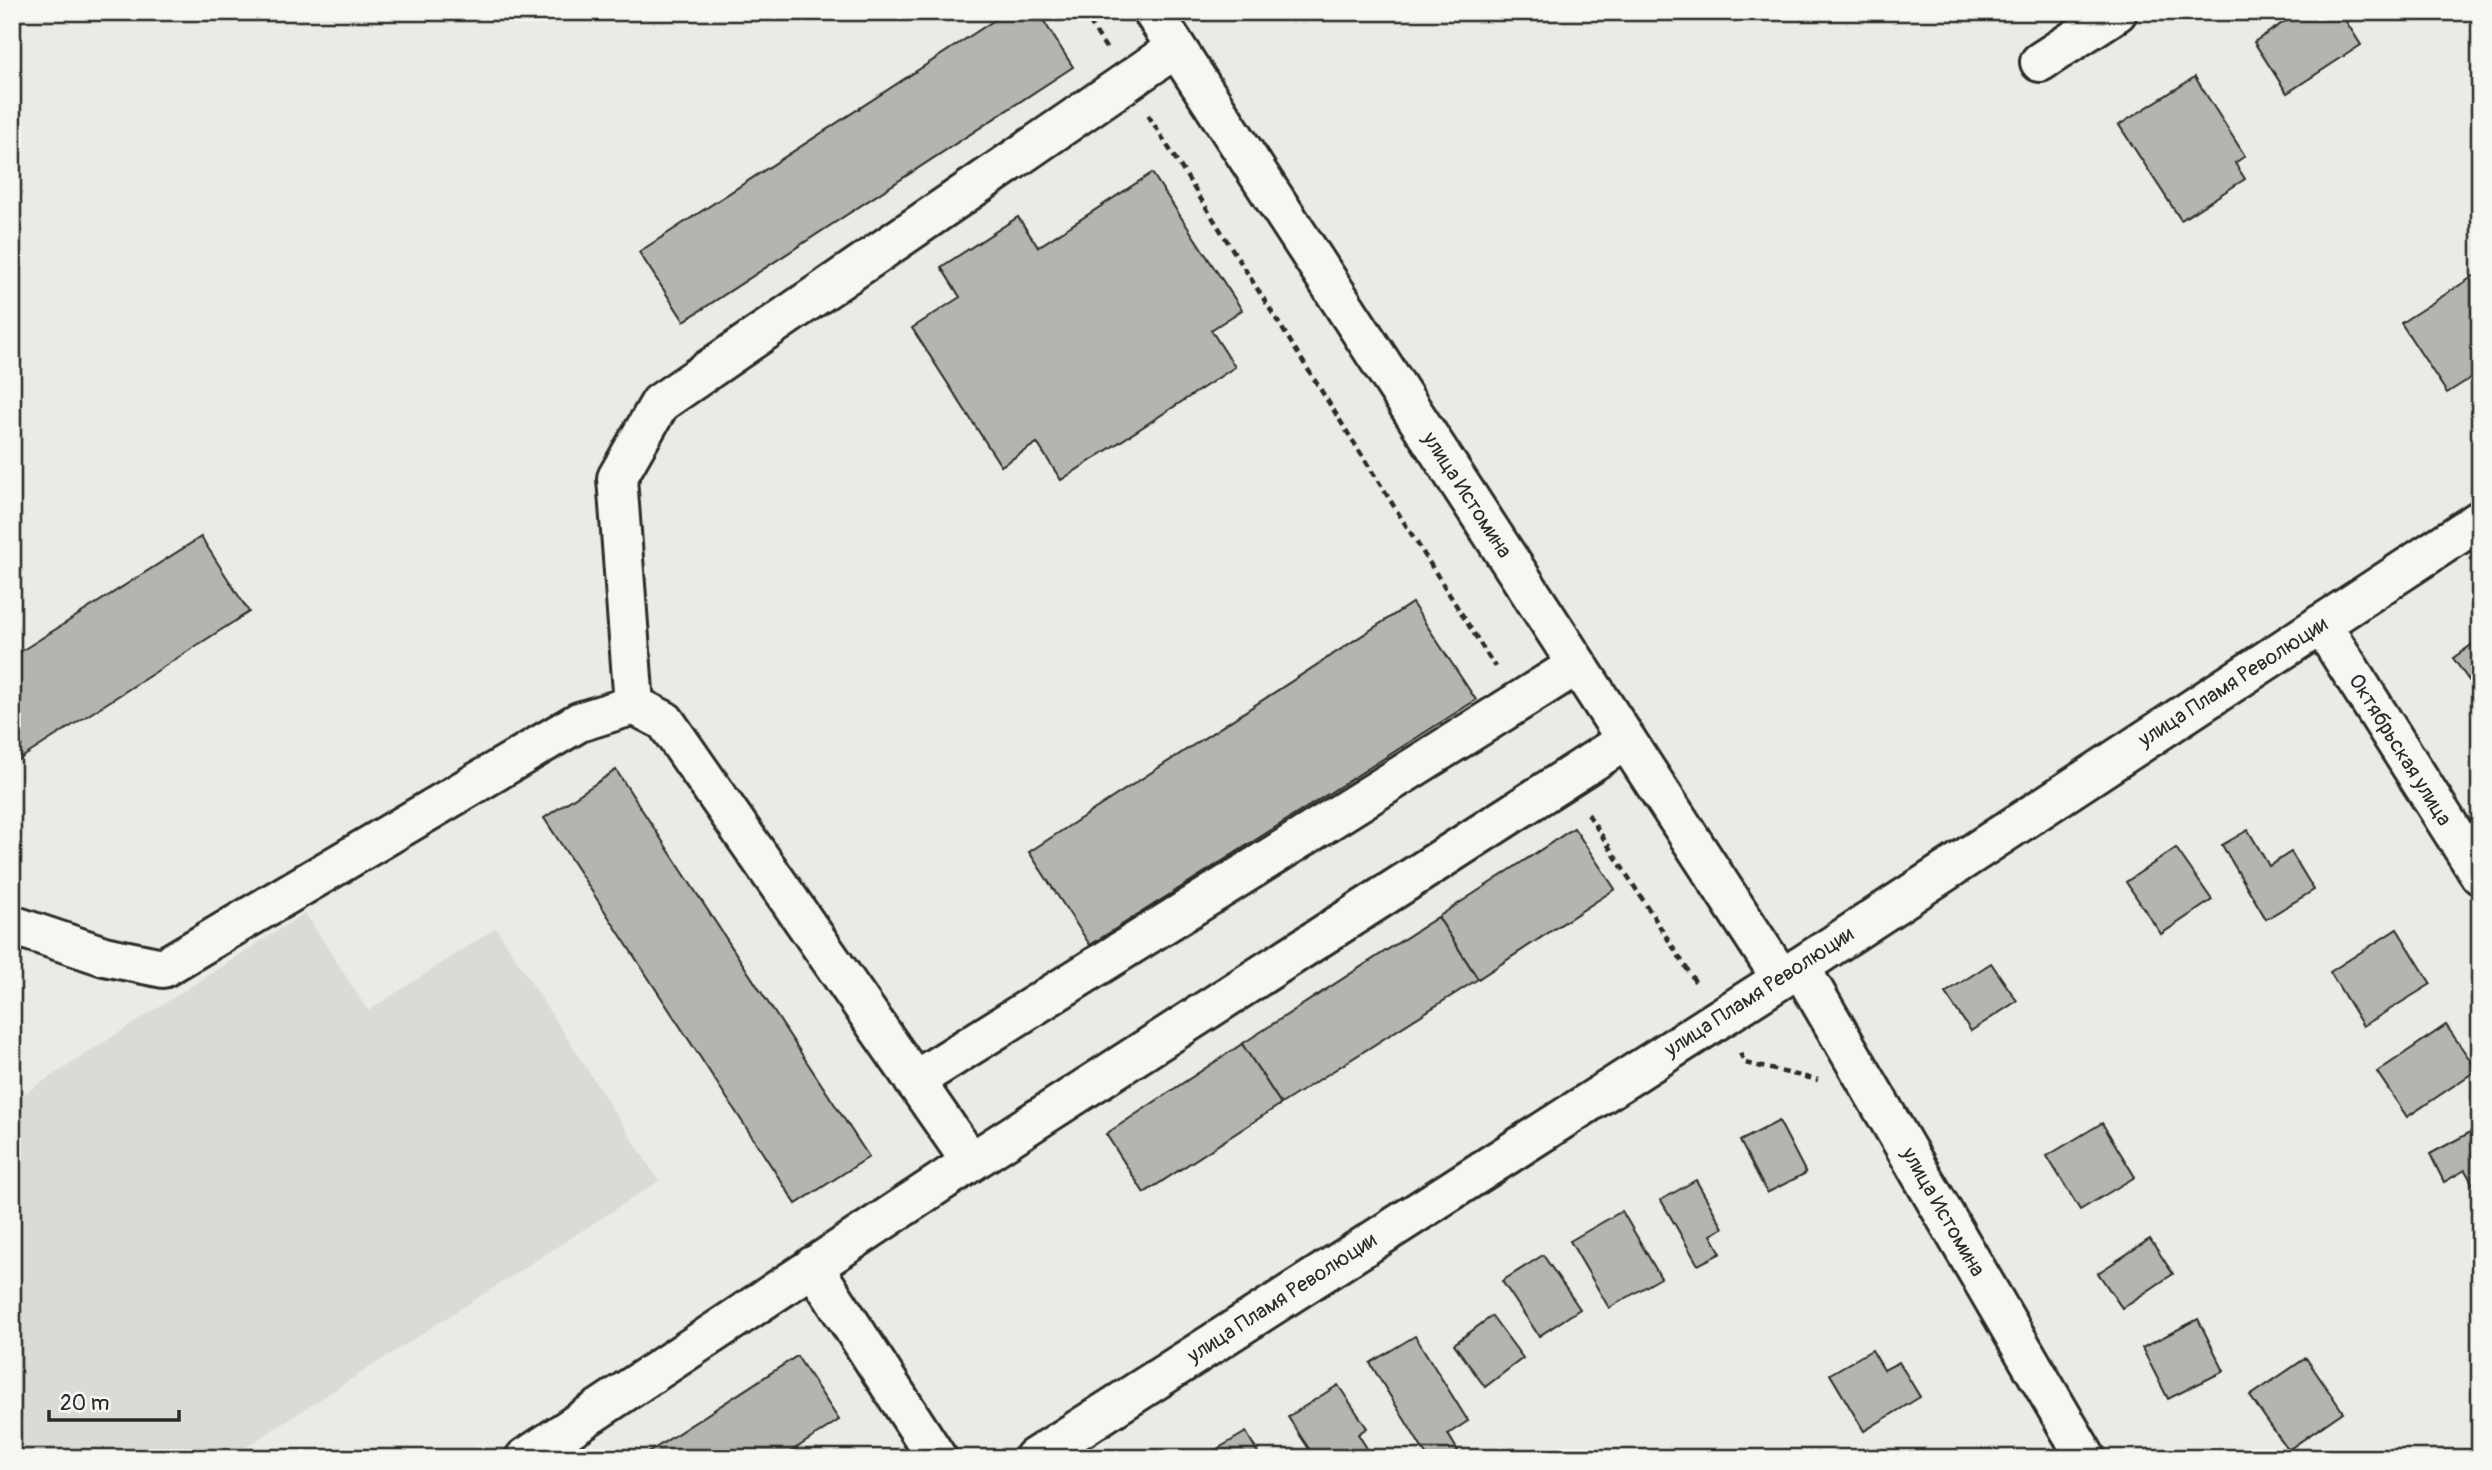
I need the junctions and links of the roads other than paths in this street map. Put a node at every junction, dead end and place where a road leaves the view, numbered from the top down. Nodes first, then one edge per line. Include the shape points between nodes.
1 (1153, 12) edge
2 (2116, 12) edge
3 (1176, 48) junction
4 (2040, 62) dead end
5 (2480, 520) edge
6 (2321, 624) junction
7 (1577, 665) junction
8 (634, 705) junction
9 (1626, 740) junction
10 (2480, 875) edge
11 (12, 925) edge
12 (1791, 973) junction
13 (914, 1081) junction
14 (971, 1161) junction
15 (813, 1266) junction
16 (525, 1458) edge
17 (937, 1458) edge
18 (1034, 1458) edge
19 (2086, 1458) edge

1 - 3 street, улица Истомина
2 - 4 street
3 - 7 street, улица Истомина
3 - 8 street via 660,403 617,478
5 - 6 street, улица Пламя Революции
6 - 10 street, Октябрьская улица
6 - 12 street, улица Пламя Революции
7 - 9 street, улица Истомина
7 - 13 street
8 - 11 street via 579,722 163,968 104,956
8 - 13 street via 665,721
9 - 12 street, улица Истомина
9 - 14 street
12 - 18 street, улица Пламя Революции
12 - 19 street, улица Истомина
13 - 14 street
14 - 15 street
15 - 16 street
15 - 17 street

